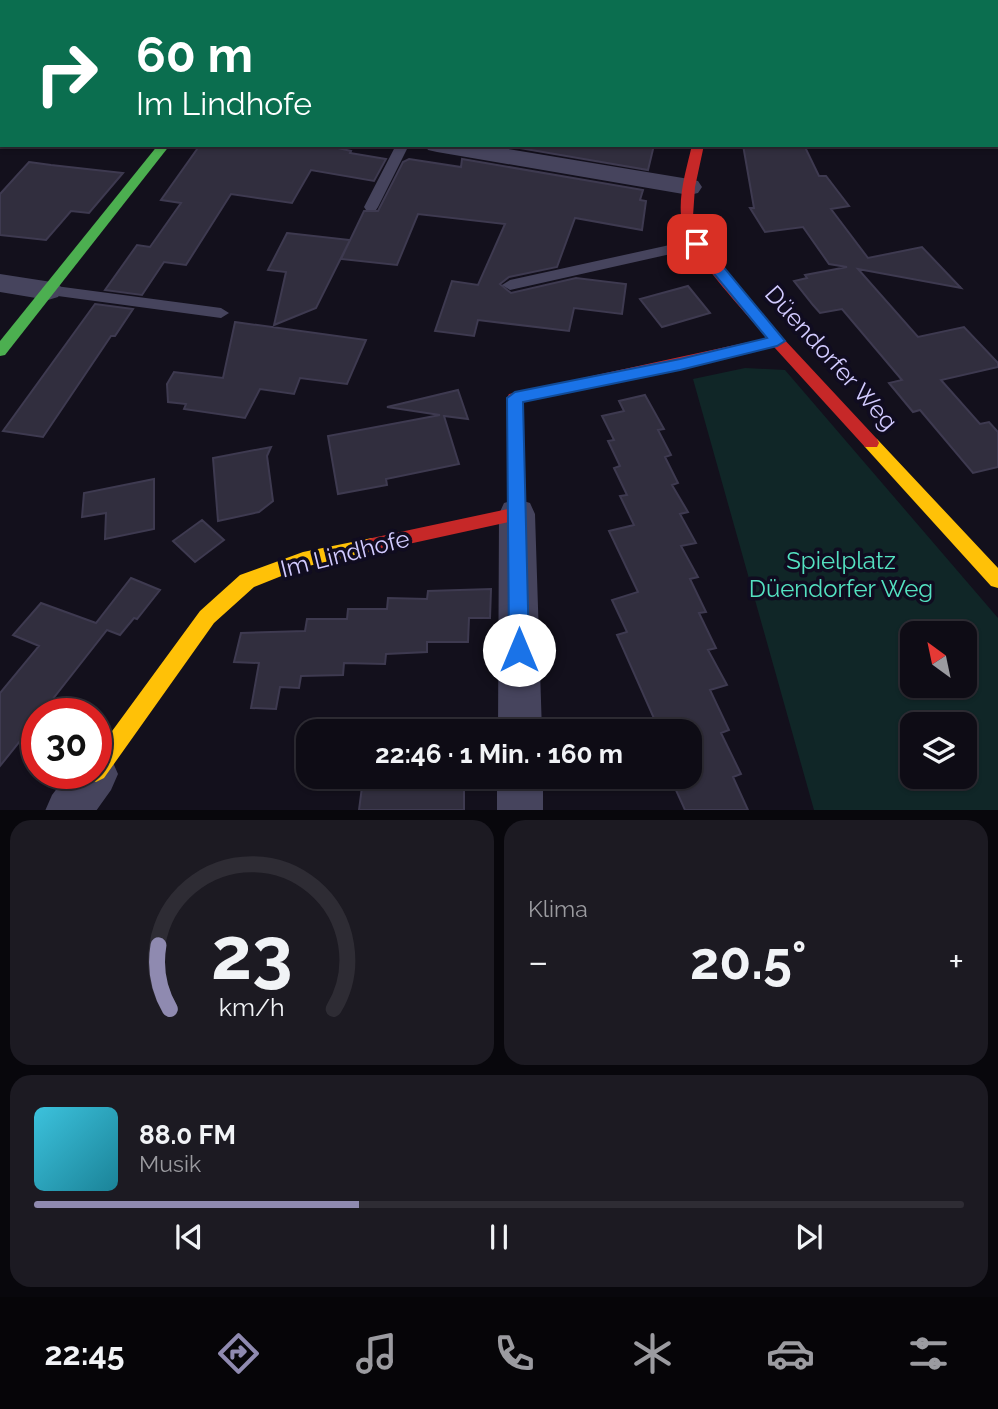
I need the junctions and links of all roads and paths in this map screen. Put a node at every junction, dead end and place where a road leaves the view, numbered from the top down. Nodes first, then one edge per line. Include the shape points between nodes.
1 (162, 147) edge
2 (402, 147) edge
3 (449, 147) edge
4 (698, 147) edge
5 (689, 187) junction
6 (371, 207) dead end
7 (697, 244) junction
8 (0, 283) edge
9 (510, 285) dead end
10 (48, 290) junction
11 (221, 313) dead end
12 (777, 341) junction
13 (0, 351) edge
14 (517, 514) junction
15 (998, 580) edge
16 (520, 719) edge
17 (112, 748) edge
18 (83, 789) edge
19 (520, 789) edge
20 (68, 810) edge
21 (520, 810) edge

1 - 10 street
2 - 6 lane
3 - 5 street
4 - 5 street, Düendorfer Weg
5 - 7 street, Düendorfer Weg via 687,216
7 - 9 lane
7 - 12 street, Düendorfer Weg
8 - 10 street
10 - 11 lane
10 - 13 street
12 - 14 street via 515,398
12 - 15 street, Düendorfer Weg
14 - 16 street
14 - 17 street, Im Lindhofe via 303,560 247,581 207,617
18 - 20 street, Im Lindhofe
19 - 21 street

